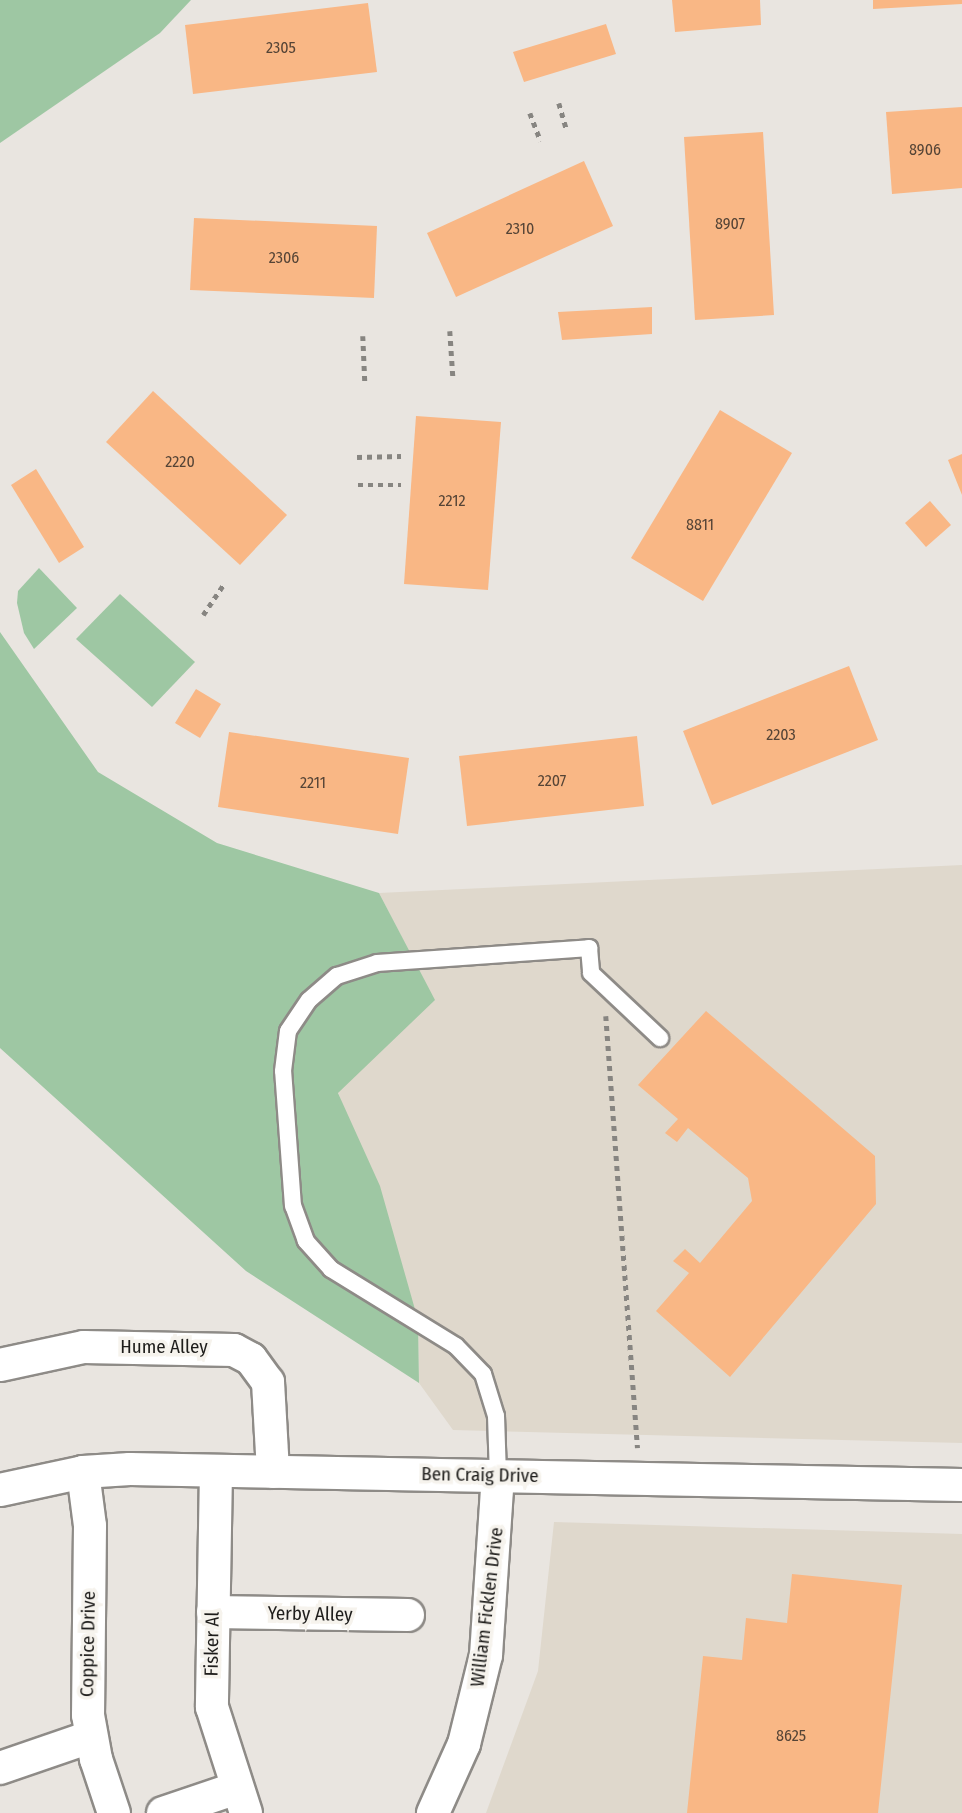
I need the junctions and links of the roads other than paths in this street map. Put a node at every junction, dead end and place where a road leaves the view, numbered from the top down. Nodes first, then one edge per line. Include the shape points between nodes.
1 (660, 1038) dead end
2 (0, 1365) edge
3 (216, 1471) junction
4 (83, 1472) junction
5 (273, 1472) junction
6 (498, 1476) junction
7 (962, 1485) edge
8 (0, 1490) edge
9 (213, 1612) junction
10 (408, 1615) dead end
11 (90, 1737) junction
12 (0, 1768) edge
13 (241, 1801) edge
14 (114, 1813) edge
15 (163, 1813) edge
16 (433, 1813) edge

1 - 6 lane via 591,973 589,948 377,963 337,976 309,1000 288,1031 283,1071 293,1206 306,1241 331,1269 456,1346 483,1374 496,1416
2 - 5 street, Hume Alley via 83,1346 234,1350 251,1359 268,1382
3 - 4 street, Ben Craig Drive
3 - 5 street, Ben Craig Drive
3 - 9 street, Fisker Al
4 - 8 street, Ben Craig Drive
4 - 11 street, Coppice Drive via 90,1526
5 - 6 street, Ben Craig Drive
6 - 7 street, Ben Craig Drive
6 - 16 street, William Ficklen Drive via 486,1655 464,1744
9 - 10 street, Yerby Alley
9 - 13 street, Fisker Al via 212,1707
11 - 12 street
11 - 14 street, Coppice Drive
13 - 15 street

